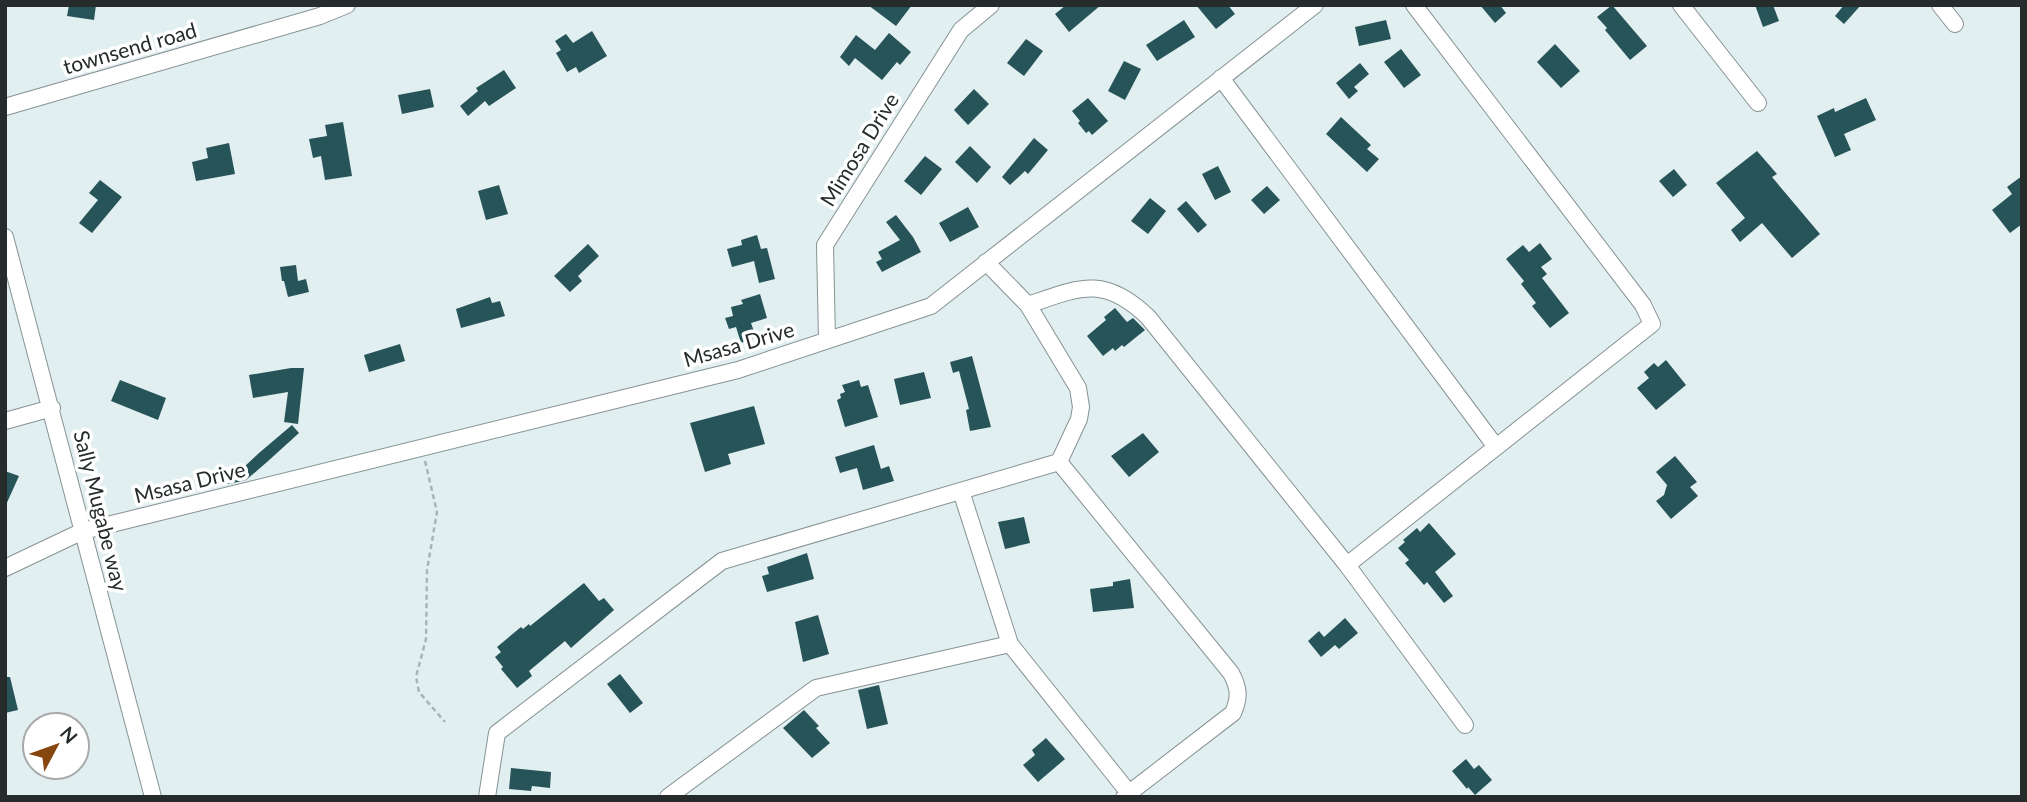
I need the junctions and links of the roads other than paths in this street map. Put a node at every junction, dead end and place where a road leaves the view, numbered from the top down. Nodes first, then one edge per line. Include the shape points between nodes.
1 (347, 5) edge
2 (991, 5) edge
3 (1315, 5) edge
4 (1413, 5) edge
5 (1681, 5) edge
6 (1940, 5) edge
7 (318, 11) edge
8 (1955, 24) dead end
9 (1221, 78) junction
10 (1758, 103) dead end
11 (5, 107) edge
12 (5, 237) edge
13 (986, 262) junction
14 (1028, 305) junction
15 (827, 340) junction
16 (52, 408) junction
17 (5, 421) edge
18 (1496, 447) junction
19 (1059, 462) junction
20 (961, 491) junction
21 (82, 531) junction
22 (1347, 565) junction
23 (5, 568) edge
24 (1010, 644) junction
25 (1465, 725) dead end
26 (1126, 795) edge
27 (153, 797) edge
28 (486, 797) edge
29 (668, 797) edge

1 - 7 street, townsend road
2 - 15 street, Mimosa Drive via 961,30 825,245
3 - 9 street, Msasa Drive
4 - 18 street via 1643,304 1652,324
5 - 10 street
6 - 8 street
7 - 11 street, townsend road
9 - 13 street, Msasa Drive
9 - 18 street
12 - 16 street, Sally Mugabe way
13 - 14 street
13 - 15 street, Msasa Drive via 931,306
14 - 19 street via 1080,397 1079,419
14 - 22 street via 1097,287 1136,305
15 - 21 street, Msasa Drive via 738,370
16 - 17 street
16 - 21 street, Sally Mugabe way
18 - 22 street
19 - 20 street
19 - 26 street via 1238,686 1233,713
20 - 24 street
20 - 28 street via 722,561 497,733
21 - 23 street, Msasa Drive
21 - 27 street, Sally Mugabe way
22 - 25 street
24 - 26 street
24 - 29 street via 816,688

